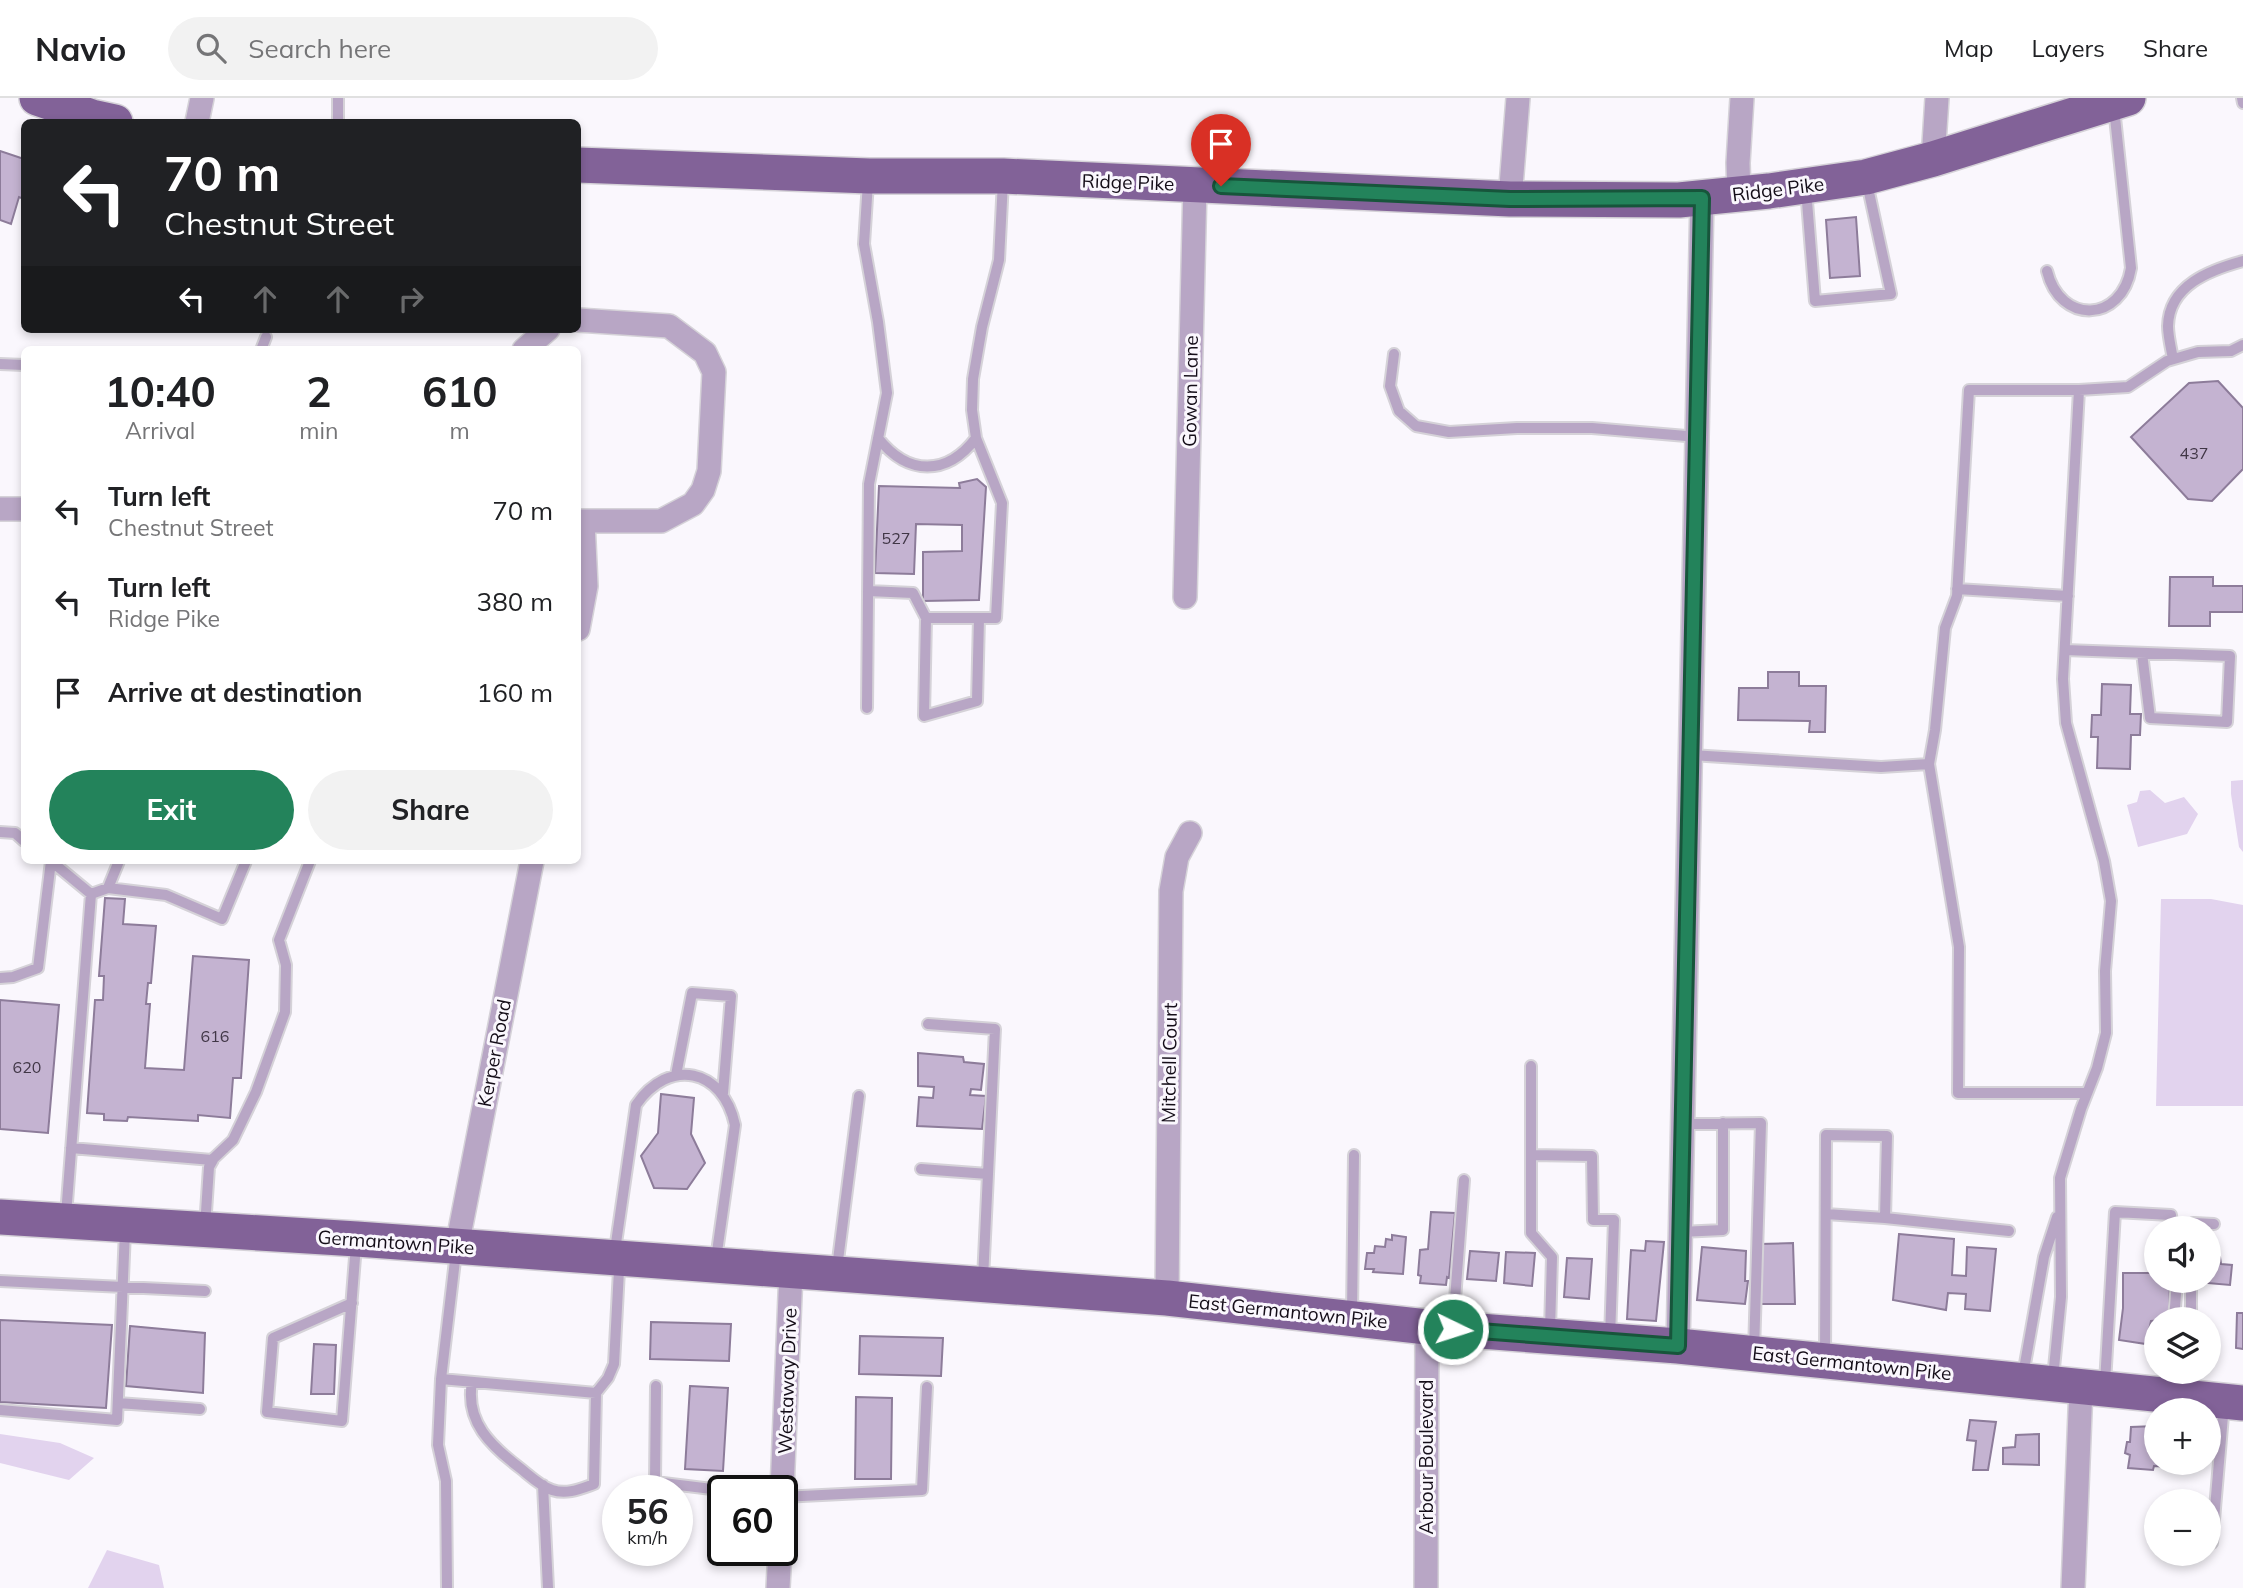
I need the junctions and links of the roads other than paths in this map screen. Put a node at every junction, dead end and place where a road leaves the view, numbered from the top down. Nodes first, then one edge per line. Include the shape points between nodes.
1 (37, 98) edge
2 (202, 98) edge
3 (338, 98) edge
4 (1518, 98) edge
5 (1742, 98) edge
6 (1937, 98) edge
7 (2242, 98) edge
8 (2121, 100) edge
9 (2243, 103) edge
10 (94, 119) edge
11 (198, 119) edge
12 (338, 119) edge
13 (1933, 159) junction
14 (581, 165) edge
15 (869, 176) junction
16 (1003, 176) junction
17 (1866, 177) junction
18 (1195, 185) junction
19 (1806, 187) junction
20 (1739, 195) junction
21 (1702, 198) junction
22 (1510, 199) junction
23 (2243, 261) edge
24 (2047, 271) dead end
25 (581, 320) edge
26 (543, 333) edge
27 (267, 337) dead end
28 (2243, 345) edge
29 (263, 346) edge
30 (529, 346) edge
31 (1394, 354) dead end
32 (2173, 359) junction
33 (0, 364) edge
34 (21, 365) edge
35 (2079, 390) junction
36 (1698, 437) junction
37 (878, 438) junction
38 (976, 438) junction
39 (0, 509) edge
40 (21, 509) edge
41 (581, 521) edge
42 (581, 532) edge
43 (1957, 589) junction
44 (868, 591) junction
45 (2068, 596) junction
46 (1185, 597) dead end
47 (581, 613) edge
48 (926, 618) junction
49 (979, 618) junction
50 (2065, 650) junction
51 (2142, 653) junction
52 (867, 708) dead end
53 (1691, 755) junction
54 (1928, 764) junction
55 (0, 832) edge
56 (1190, 832) dead end
57 (21, 838) edge
58 (51, 864) edge
59 (55, 864) edge
60 (118, 864) edge
61 (245, 864) edge
62 (309, 864) edge
63 (531, 864) edge
64 (108, 888) junction
65 (91, 894) junction
66 (0, 978) edge
67 (928, 1024) dead end
68 (1531, 1066) dead end
69 (676, 1075) junction
70 (723, 1093) junction
71 (2087, 1093) junction
72 (859, 1096) dead end
73 (1723, 1123) junction
74 (1683, 1124) junction
75 (71, 1148) junction
76 (1354, 1155) dead end
77 (1531, 1155) junction
78 (212, 1160) junction
79 (920, 1169) dead end
80 (988, 1174) junction
81 (1464, 1180) dead end
82 (2060, 1208) junction
83 (1826, 1214) junction
84 (2171, 1216) edge
85 (0, 1217) edge
86 (1885, 1219) junction
87 (65, 1221) junction
88 (125, 1225) junction
89 (205, 1229) junction
90 (2009, 1231) dead end
91 (1680, 1232) junction
92 (357, 1238) junction
93 (457, 1246) junction
94 (614, 1257) junction
95 (715, 1265) junction
96 (791, 1271) junction
97 (836, 1274) junction
98 (0, 1281) edge
99 (983, 1285) junction
100 (124, 1286) junction
101 (205, 1291) dead end
102 (1167, 1298) junction
103 (352, 1303) junction
104 (1352, 1317) junction
105 (1440, 1328) junction
106 (1549, 1336) junction
107 (1610, 1341) junction
108 (1678, 1346) junction
109 (1754, 1353) junction
110 (1825, 1360) junction
111 (441, 1379) junction
112 (472, 1382) junction
113 (2065, 1385) junction
114 (656, 1386) dead end
115 (927, 1387) dead end
116 (2174, 1387) edge
117 (596, 1393) junction
118 (118, 1403) junction
119 (2234, 1403) edge
120 (200, 1409) dead end
121 (0, 1410) edge
122 (783, 1475) edge
123 (543, 1485) junction
124 (707, 1488) edge
125 (2221, 1490) edge
126 (798, 1496) edge
127 (779, 1566) edge
128 (447, 1588) edge
129 (548, 1588) edge
130 (778, 1588) edge
131 (1426, 1588) edge
132 (2073, 1588) edge

1 - 10 main road
2 - 11 street
3 - 12 lane
4 - 22 street
5 - 20 street
6 - 13 street
7 - 9 lane
8 - 13 main road, Ridge Pike
8 - 24 lane via 2129,283 2111,304 2083,310 2058,297
13 - 17 main road, Ridge Pike
14 - 15 main road, Ridge Pike
15 - 16 main road, Ridge Pike
15 - 37 lane via 864,244 887,393
16 - 18 main road, Ridge Pike
16 - 38 lane via 999,260 973,379
17 - 19 main road, Ridge Pike
17 - 19 lane via 1891,294 1815,301
18 - 22 main road, Ridge Pike
18 - 46 street, Gowan Lane
19 - 20 main road, Ridge Pike
20 - 21 main road, Ridge Pike
21 - 22 main road, Ridge Pike
21 - 36 street
23 - 32 lane via 2192,281 2174,302 2168,325
25 - 41 street via 669,326 705,353 714,372 709,471 693,504 662,521
26 - 30 street
27 - 29 lane
28 - 32 lane via 2231,351
31 - 36 lane via 1390,386 1399,411 1416,426 1449,432 1592,428
32 - 35 lane via 2128,387
33 - 34 lane
35 - 43 lane via 1969,390
35 - 45 lane
36 - 53 street
37 - 38 lane via 902,461 927,466 952,461
37 - 44 lane via 869,484
38 - 49 lane via 1002,503 996,618
39 - 40 street
42 - 47 street via 586,586
43 - 45 lane
43 - 54 lane via 1945,628
44 - 48 lane via 913,593
44 - 52 lane
45 - 50 lane
48 - 49 lane
48 - 49 lane via 924,716 977,701
50 - 51 lane
50 - 71 lane via 2066,723 2111,901 2106,1033
51 - 51 lane via 2230,656 2227,722 2150,718
53 - 54 lane via 1881,766
53 - 74 street
54 - 71 lane via 1959,947 1958,1093
55 - 57 lane
56 - 102 street, Mitchell Court via 1177,857 1171,891
58 - 66 lane via 38,968
59 - 65 lane
60 - 64 lane
61 - 64 lane via 222,919 166,895
62 - 78 lane via 279,940 286,965 285,1012 233,1140
63 - 93 street, Kerper Road
64 - 65 lane
65 - 75 lane
67 - 80 lane via 995,1029
68 - 77 lane
69 - 70 lane via 710,1082
69 - 70 lane via 692,993 731,996
69 - 94 lane via 646,1090 636,1105
70 - 95 lane via 735,1125
71 - 82 lane via 2060,1178
72 - 97 lane
73 - 74 lane
73 - 91 lane via 1723,1230
73 - 109 lane via 1761,1123
74 - 91 street
75 - 78 lane
75 - 87 lane
76 - 104 lane
77 - 106 lane via 1531,1234 1552,1257
77 - 107 lane via 1592,1156 1592,1220 1614,1220
78 - 89 lane
79 - 80 lane
80 - 99 lane
81 - 105 lane
82 - 113 lane
82 - 113 lane via 2044,1257
83 - 86 lane
83 - 86 lane via 1826,1135 1887,1136
83 - 110 lane
84 - 113 lane via 2115,1212
85 - 87 main road, Germantown Pike
86 - 90 lane
87 - 88 main road, Germantown Pike
88 - 89 main road, Germantown Pike
88 - 100 lane
89 - 92 main road, Germantown Pike
91 - 108 street
92 - 93 main road, Germantown Pike
92 - 103 lane
93 - 94 main road, Germantown Pike
93 - 111 lane
94 - 95 main road, Germantown Pike
94 - 117 lane via 619,1270 614,1364
95 - 96 main road, Germantown Pike
96 - 97 main road, East Germantown Pike
96 - 122 street, Westaway Drive
97 - 99 main road, East Germantown Pike
98 - 100 lane
99 - 102 main road, East Germantown Pike
100 - 101 lane
100 - 118 lane
102 - 104 main road, East Germantown Pike
103 - 103 lane via 342,1421 267,1412 273,1338
104 - 105 main road, East Germantown Pike
105 - 106 main road, East Germantown Pike
105 - 131 street, Arbour Boulevard
106 - 107 main road, East Germantown Pike
107 - 108 main road, East Germantown Pike
108 - 109 main road, East Germantown Pike
109 - 110 main road, East Germantown Pike
110 - 113 main road, East Germantown Pike
111 - 112 lane
111 - 128 lane via 438,1446 446,1481
112 - 117 lane
112 - 123 lane via 471,1406 484,1437
113 - 116 main road, East Germantown Pike
113 - 132 street
114 - 124 lane via 655,1482
115 - 126 lane via 922,1490
116 - 119 main road, East Germantown Pike
117 - 123 lane via 594,1484 571,1492
118 - 120 lane
118 - 121 lane via 117,1420
119 - 125 lane
123 - 129 lane
127 - 130 street

